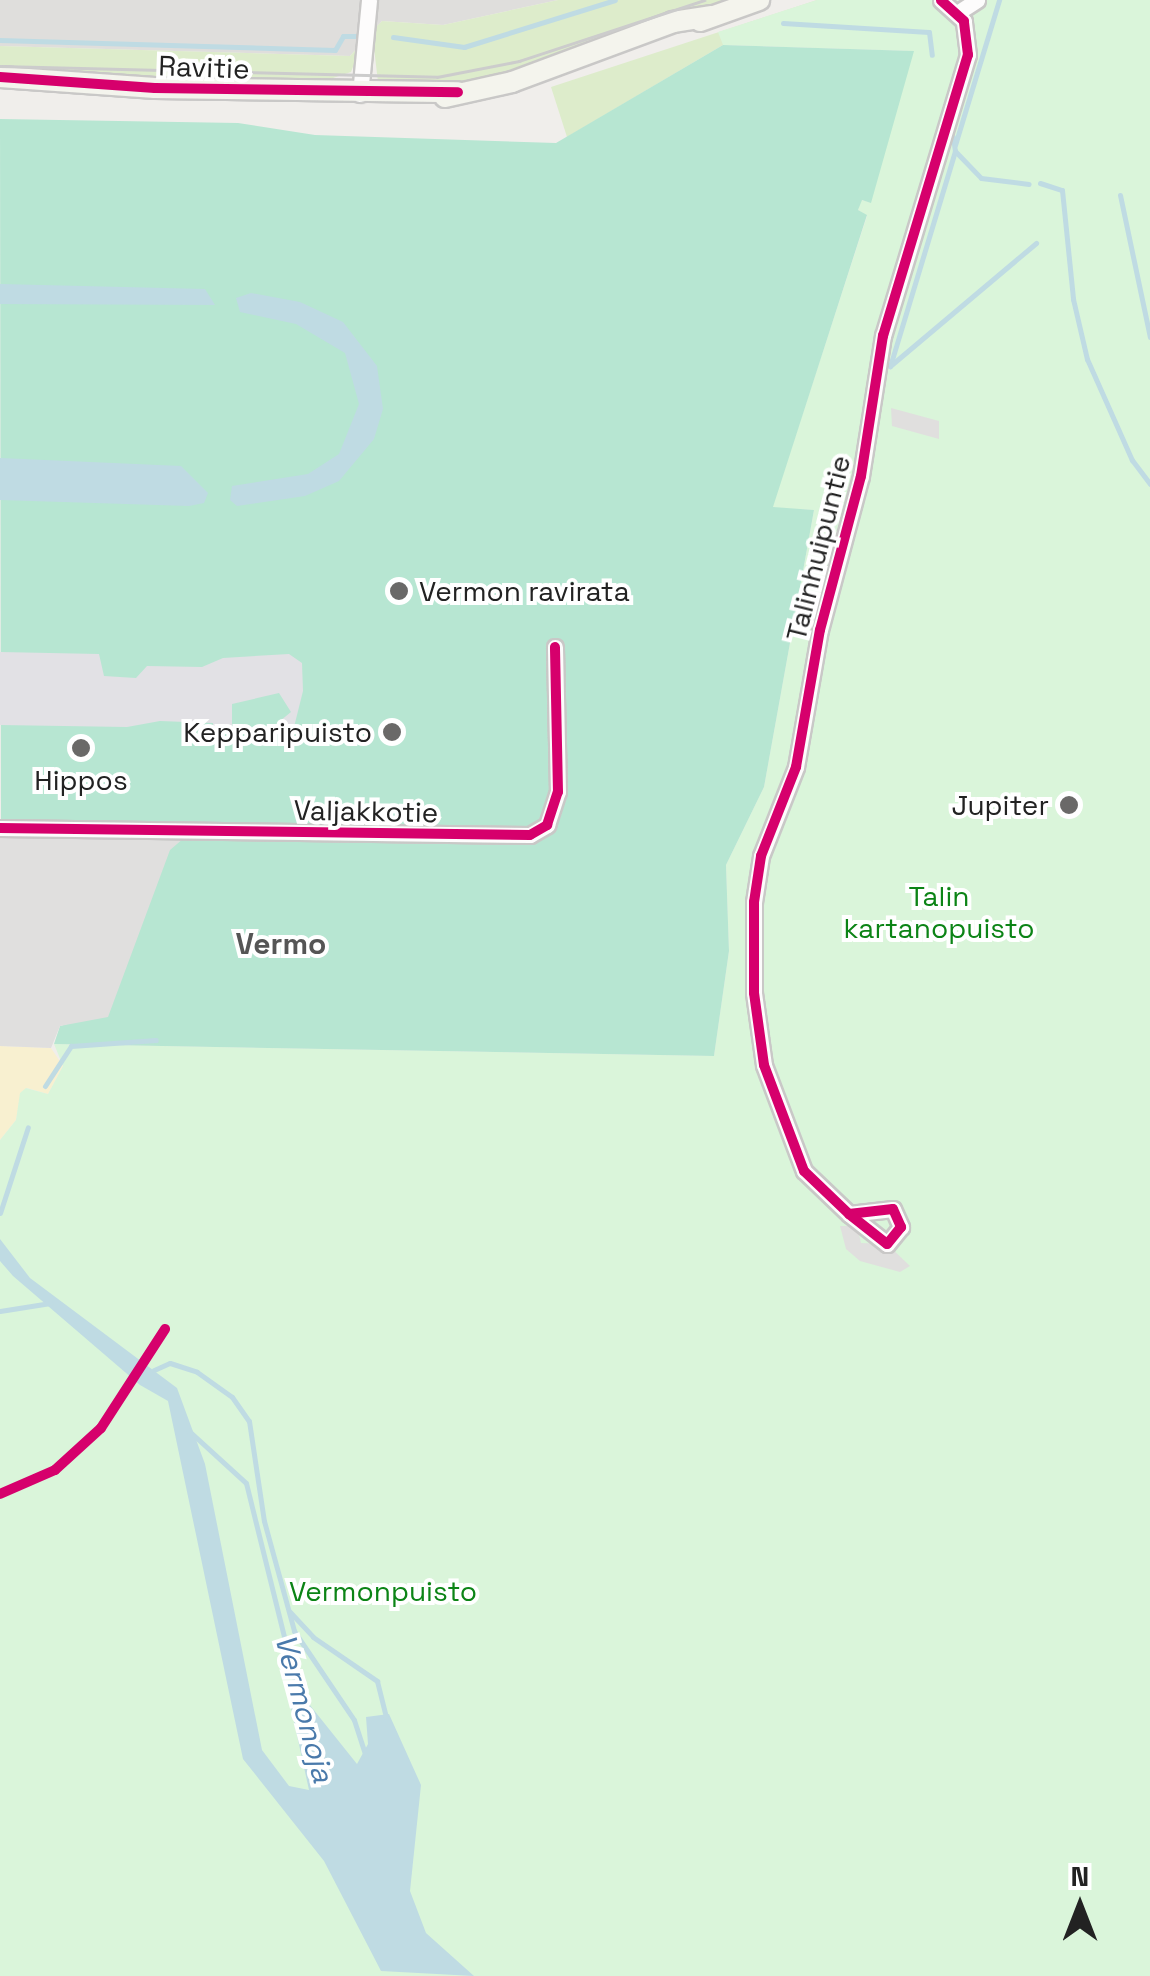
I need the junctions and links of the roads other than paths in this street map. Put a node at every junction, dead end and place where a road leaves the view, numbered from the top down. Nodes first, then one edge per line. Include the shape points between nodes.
1 (369, 0) edge
2 (759, 0) edge
3 (942, 0) edge
4 (976, 0) edge
5 (957, 13) junction
6 (0, 78) edge
7 (46, 84) junction
8 (0, 89) edge
9 (360, 94) junction
10 (555, 647) dead end
11 (0, 828) edge
12 (849, 1214) dead end

1 - 9 street
2 - 9 street, Ravitie via 673,22 512,82 458,92
3 - 5 street
4 - 5 street
5 - 12 street, Talinhuipuntie via 968,32 968,55 883,336 861,476 820,630 796,768 756,877 754,993 764,1066 804,1171
6 - 7 street, Ravitie
7 - 8 street, Ravitie
7 - 9 street, Ravitie
10 - 11 street, Valjakkotie via 558,792 547,825 530,835

